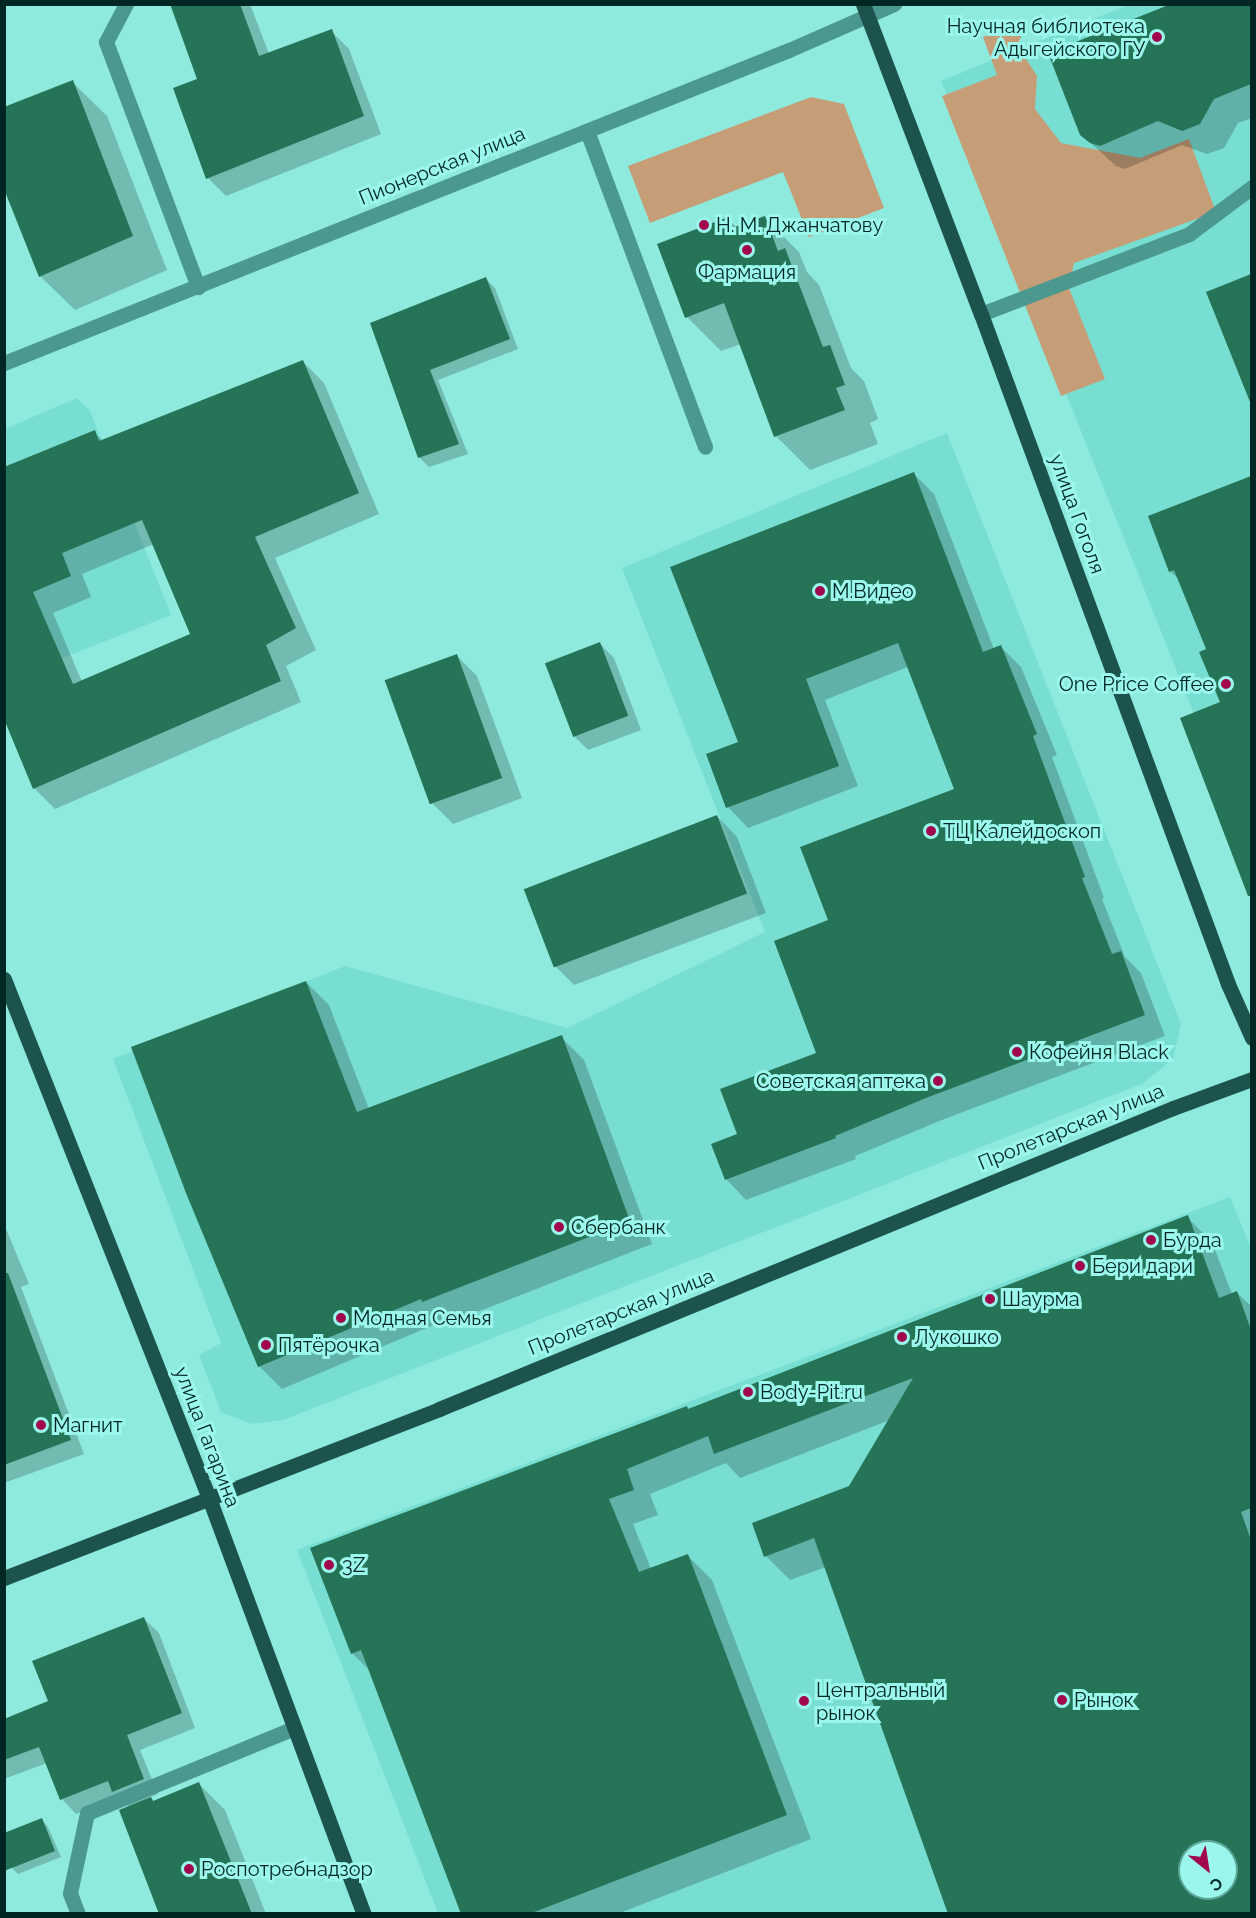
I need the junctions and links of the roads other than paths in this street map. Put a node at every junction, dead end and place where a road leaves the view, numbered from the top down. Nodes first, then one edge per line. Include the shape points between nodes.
1 (126, 4) edge
2 (894, 4) edge
3 (865, 10) edge
4 (587, 131) junction
5 (1251, 187) edge
6 (198, 287) junction
7 (981, 314) junction
8 (4, 363) edge
9 (705, 447) dead end
10 (4, 979) edge
11 (1251, 1038) edge
12 (1251, 1079) edge
13 (208, 1498) junction
14 (4, 1578) edge
15 (294, 1728) junction
16 (78, 1914) edge
17 (364, 1914) edge

1 - 6 street via 106,42
2 - 3 street, Пионерская улица
3 - 4 street, Пионерская улица
3 - 7 main road, улица Гоголя
4 - 6 street, Пионерская улица
4 - 9 street
5 - 7 street via 1189,234
6 - 8 street, Пионерская улица
7 - 11 main road, улица Гоголя via 1223,972
10 - 13 main road, улица Гагарина
12 - 13 main road, Пролетарская улица via 439,1409
13 - 14 main road, Пролетарская улица
13 - 15 main road, улица Гагарина
15 - 16 street via 87,1813 70,1893
15 - 17 main road, улица Гагарина

